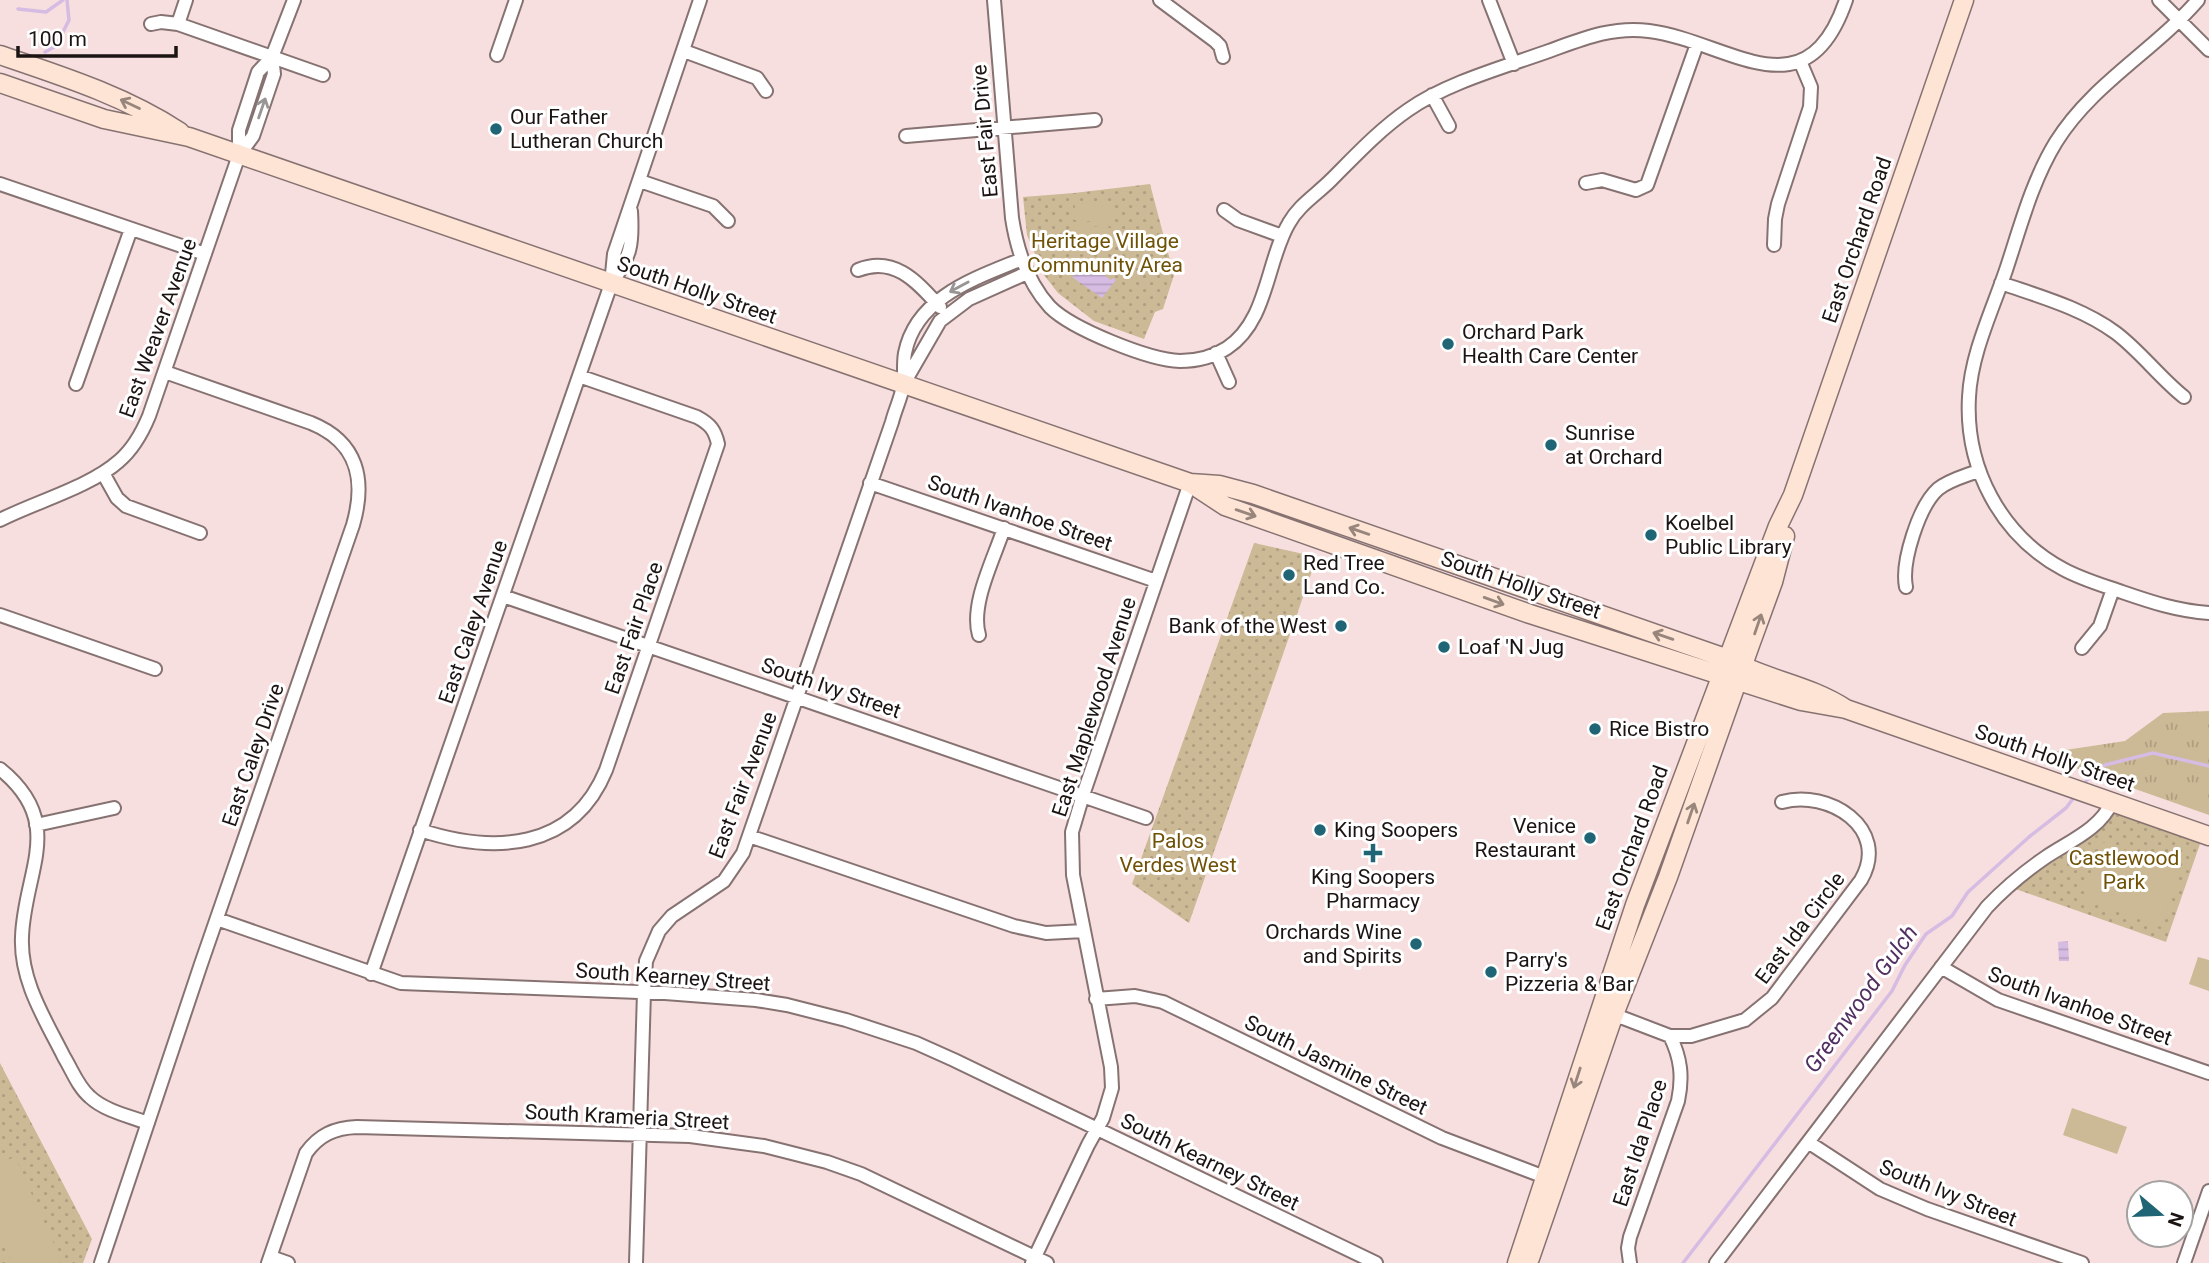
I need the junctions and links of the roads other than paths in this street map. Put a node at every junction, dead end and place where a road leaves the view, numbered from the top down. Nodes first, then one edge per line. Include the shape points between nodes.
1 (186, 0) edge
2 (295, 0) edge
3 (516, 0) edge
4 (700, 0) edge
5 (994, 0) edge
6 (1160, 0) edge
7 (1489, 0) edge
8 (1846, 0) edge
9 (1964, 0) edge
10 (2159, 0) edge
11 (2198, 0) edge
12 (2180, 21) junction
13 (151, 24) dead end
14 (177, 24) junction
15 (1697, 44) junction
16 (2209, 50) edge
17 (684, 51) junction
18 (0, 55) edge
19 (497, 55) dead end
20 (272, 57) junction
21 (1223, 57) dead end
22 (1800, 61) junction
23 (1514, 64) junction
24 (323, 75) dead end
25 (0, 83) edge
26 (766, 91) dead end
27 (1433, 96) junction
28 (1095, 121) dead end
29 (1449, 126) dead end
30 (1005, 128) junction
31 (906, 136) dead end
32 (189, 137) junction
33 (239, 155) junction
34 (640, 181) junction
35 (1586, 183) dead end
36 (0, 184) edge
37 (1224, 210) dead end
38 (728, 220) dead end
39 (131, 229) junction
40 (1282, 236) junction
41 (1774, 245) dead end
42 (205, 254) junction
43 (1022, 259) junction
44 (858, 270) dead end
45 (1027, 272) junction
46 (2001, 283) junction
47 (611, 284) junction
48 (936, 302) junction
49 (947, 315) junction
50 (1216, 354) junction
51 (164, 372) junction
52 (579, 376) junction
53 (1230, 382) dead end
54 (76, 384) dead end
55 (903, 385) junction
56 (2184, 397) dead end
57 (1979, 471) junction
58 (103, 473) junction
59 (870, 483) junction
60 (1191, 483) junction
61 (0, 520) edge
62 (1004, 528) junction
63 (200, 533) dead end
64 (1156, 581) junction
65 (1906, 586) dead end
66 (2113, 589) junction
67 (503, 596) junction
68 (2209, 613) edge
69 (0, 615) edge
70 (979, 635) dead end
71 (649, 646) junction
72 (2082, 648) dead end
73 (155, 668) dead end
74 (1732, 670) junction
75 (797, 696) junction
76 (0, 769) edge
77 (1083, 795) junction
78 (2106, 800) junction
79 (1782, 802) dead end
80 (114, 808) dead end
81 (1146, 818) dead end
82 (36, 825) junction
83 (420, 830) junction
84 (749, 836) junction
85 (2209, 836) edge
86 (216, 919) junction
87 (1084, 931) junction
88 (1941, 967) junction
89 (371, 974) junction
90 (644, 992) junction
91 (1096, 999) junction
92 (1605, 1015) junction
93 (1670, 1036) junction
94 (2209, 1073) edge
95 (148, 1123) junction
96 (1098, 1129) junction
97 (640, 1134) junction
98 (1808, 1142) junction
99 (1551, 1179) junction
100 (2209, 1191) edge
101 (269, 1260) edge
102 (1033, 1260) edge
103 (101, 1263) edge
104 (288, 1263) edge
105 (636, 1263) edge
106 (1047, 1263) edge
107 (1376, 1263) edge
108 (1517, 1263) edge
109 (1529, 1263) edge
110 (1630, 1263) edge
111 (1716, 1263) edge
112 (2082, 1263) edge
113 (2183, 1263) edge

1 - 14 street
2 - 20 street, East Weaver Avenue
3 - 19 street
4 - 17 street, East Caley Avenue
5 - 30 street, East Fair Drive
6 - 21 street via 1215,41
7 - 23 street
8 - 22 street via 1828,39
9 - 74 main road, East Orchard Road via 1793,495 1773,582
10 - 12 street
11 - 12 street
12 - 16 street
12 - 46 street via 2089,100 2056,142
13 - 14 street
14 - 20 street
15 - 22 street via 1762,64
15 - 23 street via 1652,31 1618,30
15 - 35 street via 1643,195 1602,180
17 - 26 street via 757,78
17 - 34 street, East Caley Avenue
32 -> 18 main road, South Holly Street via 109,94
20 - 24 street
20 - 33 street, East Weaver Avenue via 258,72 239,130
22 - 41 street via 1811,87 1810,107 1778,204
23 - 27 street
25 - 32 main road, South Holly Street via 104,118
27 - 29 street
27 - 40 street via 1393,121 1303,204
28 - 30 street
30 - 31 street
30 - 43 street, East Fair Drive via 1012,218
32 - 33 main road, South Holly Street
33 - 42 street, East Weaver Avenue
33 - 47 main road, South Holly Street
34 - 38 street via 713,206
34 - 47 street, East Caley Avenue via 614,254
36 - 39 street
37 - 40 street
39 - 42 street
39 - 54 street
40 - 50 street via 1248,328
42 - 51 street, East Weaver Avenue
43 - 45 street, East Fair Drive
43 -> 48 street, East Fair Avenue via 966,283
44 - 48 street via 876,265 902,272
45 - 49 street, East Fair Avenue via 969,299
45 - 50 street, East Fair Drive via 1050,306 1094,335 1177,361
46 - 56 street via 2075,309 2102,324
46 - 57 street via 1970,381 1970,439
47 - 52 street, East Caley Avenue
47 - 55 main road, South Holly Street
48 - 49 street
48 - 55 street, East Fair Avenue via 920,319 909,342
49 - 55 street, East Fair Avenue via 934,329
50 - 53 street
51 - 58 street, East Weaver Avenue via 139,438
51 - 86 street, East Caley Drive via 330,431 350,453 360,488 353,525
52 - 67 street, East Caley Avenue
52 - 71 street, East Fair Place via 697,418 715,431 718,444
55 - 59 street, East Fair Avenue
55 - 60 main road, South Holly Street
57 - 65 street via 1938,489 1925,505 1905,565
57 - 66 street via 2000,512 2026,542 2064,570
58 - 61 street, East Weaver Avenue
58 - 63 street via 126,506
59 - 62 street, South Ivanhoe Street
59 - 75 street, East Fair Avenue
60 - 64 street, East Maplewood Avenue
60 - 74 main road, South Holly Street via 1225,506 1530,614
62 - 64 street, South Ivanhoe Street
62 - 70 street via 977,608
64 - 77 street, East Maplewood Avenue
66 - 68 street via 2173,608
66 - 72 street via 2099,626
67 - 71 street, South Ivy Street
67 - 83 street, East Caley Avenue
69 - 73 street
71 - 75 street, South Ivy Street
71 - 83 street, East Fair Place via 600,785 574,818 542,837 510,842 459,839
74 - 78 main road, South Holly Street via 1819,694 1846,709
74 - 92 main road, East Orchard Road via 1668,877
75 - 77 street, South Ivy Street
75 - 84 street, East Fair Avenue
76 - 82 street via 26,798
77 - 81 street, South Ivy Street
77 - 87 street, East Maplewood Avenue via 1071,847
78 - 85 main road, South Holly Street
78 - 88 street via 2102,820 1999,894
79 - 93 street, East Ida Circle via 1811,799 1856,821 1869,845 1865,873 1766,1005 1731,1025 1691,1036
80 - 82 street
82 - 95 street via 37,858 22,939 30,987 84,1092 102,1106
83 - 89 street, East Caley Avenue
84 - 87 street via 1014,926 1046,933
84 - 90 street, East Fair Avenue via 737,865 724,881 672,916 659,932 646,961
86 - 89 street, South Kearney Street
86 - 95 street, East Caley Drive
87 - 91 street, East Maplewood Avenue
88 - 94 street, South Ivanhoe Street via 1998,1000
88 - 98 street
89 - 90 street, South Kearney Street via 412,985
90 - 96 street, South Kearney Street via 787,1004 879,1029
90 - 97 street, East Fair Avenue
91 - 96 street, East Maplewood Avenue via 1112,1078
91 - 99 street, South Jasmine Street via 1135,996 1177,1007 1442,1138
92 - 93 street, East Ida Circle
92 - 99 main road, East Orchard Road
93 - 110 street, East Ida Place via 1682,1072 1681,1087 1630,1237
95 - 103 street, East Caley Drive
96 - 102 street, East Maplewood Avenue
96 - 107 street, South Kearney Street
97 - 101 street, South Krameria Street via 339,1128 323,1135 306,1153
97 - 102 street, South Krameria Street via 743,1142 827,1162 875,1180
97 - 105 street, East Fair Avenue
98 - 111 street
98 - 112 street, South Ivy Street via 1880,1189
99 - 108 main road, East Orchard Road
99 - 109 main road, East Orchard Road
100 - 113 street
101 - 104 street
102 - 106 street, South Krameria Street

